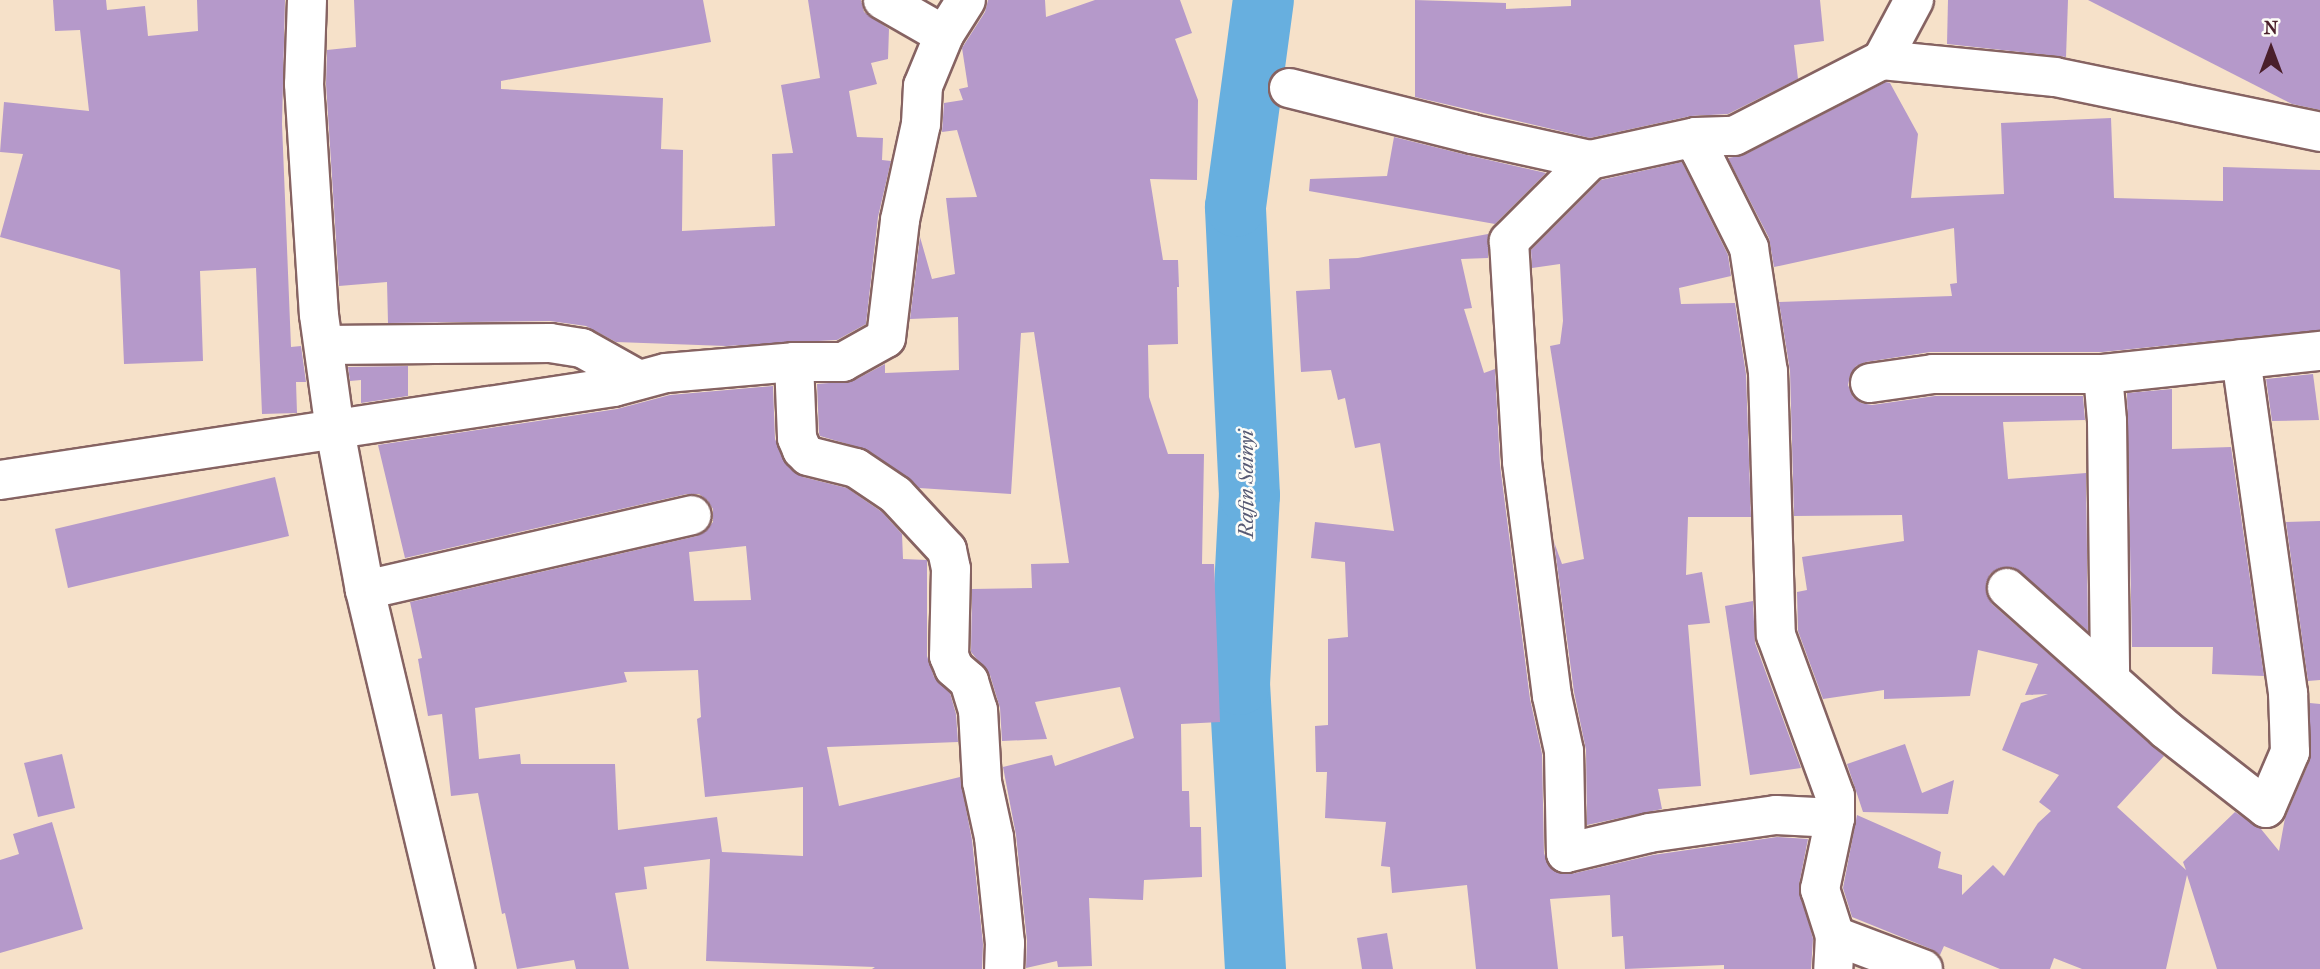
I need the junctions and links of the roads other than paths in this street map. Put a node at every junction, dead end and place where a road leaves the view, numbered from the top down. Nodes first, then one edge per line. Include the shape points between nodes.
1 (307, 0) edge
2 (883, 0) edge
3 (967, 0) edge
4 (1914, 0) edge
5 (944, 35) junction
6 (1882, 60) junction
7 (1289, 88) dead end
8 (2320, 132) edge
9 (1696, 137) junction
10 (1590, 160) junction
11 (324, 345) junction
12 (2320, 351) edge
13 (2241, 359) junction
14 (794, 362) junction
15 (2103, 374) junction
16 (639, 380) junction
17 (1870, 383) dead end
18 (335, 430) junction
19 (0, 480) edge
20 (692, 515) dead end
21 (2007, 588) dead end
22 (365, 590) junction
23 (2110, 677) junction
24 (1835, 818) junction
25 (1834, 953) edge
26 (455, 969) edge
27 (1004, 969) edge
28 (1923, 969) edge

1 - 11 street via 304,84
2 - 5 street
3 - 5 street
4 - 6 street
5 - 14 street via 923,86 921,124 901,220 886,338 843,362
6 - 8 street via 2055,77
6 - 9 street via 1734,136
7 - 10 street
9 - 10 street
9 - 24 street via 1749,248 1768,373 1776,635 1835,796
10 - 24 street via 1509,241 1522,462 1552,696 1564,751 1566,853 1649,833 1776,815
11 - 16 street via 550,343 582,348
11 - 18 street
12 - 13 street
13 - 15 street
13 - 23 street via 2288,693 2290,752 2266,808 2165,729
14 - 16 street via 666,373
14 - 27 street via 797,438 802,450 808,456 856,468 896,495 947,550 951,569 949,656 954,668 969,681 978,709
15 - 17 street via 1933,374
15 - 23 street
16 - 18 street
18 - 19 street
18 - 22 street
20 - 22 street
21 - 23 street
22 - 26 street
24 - 25 street via 1820,889
25 - 28 street

